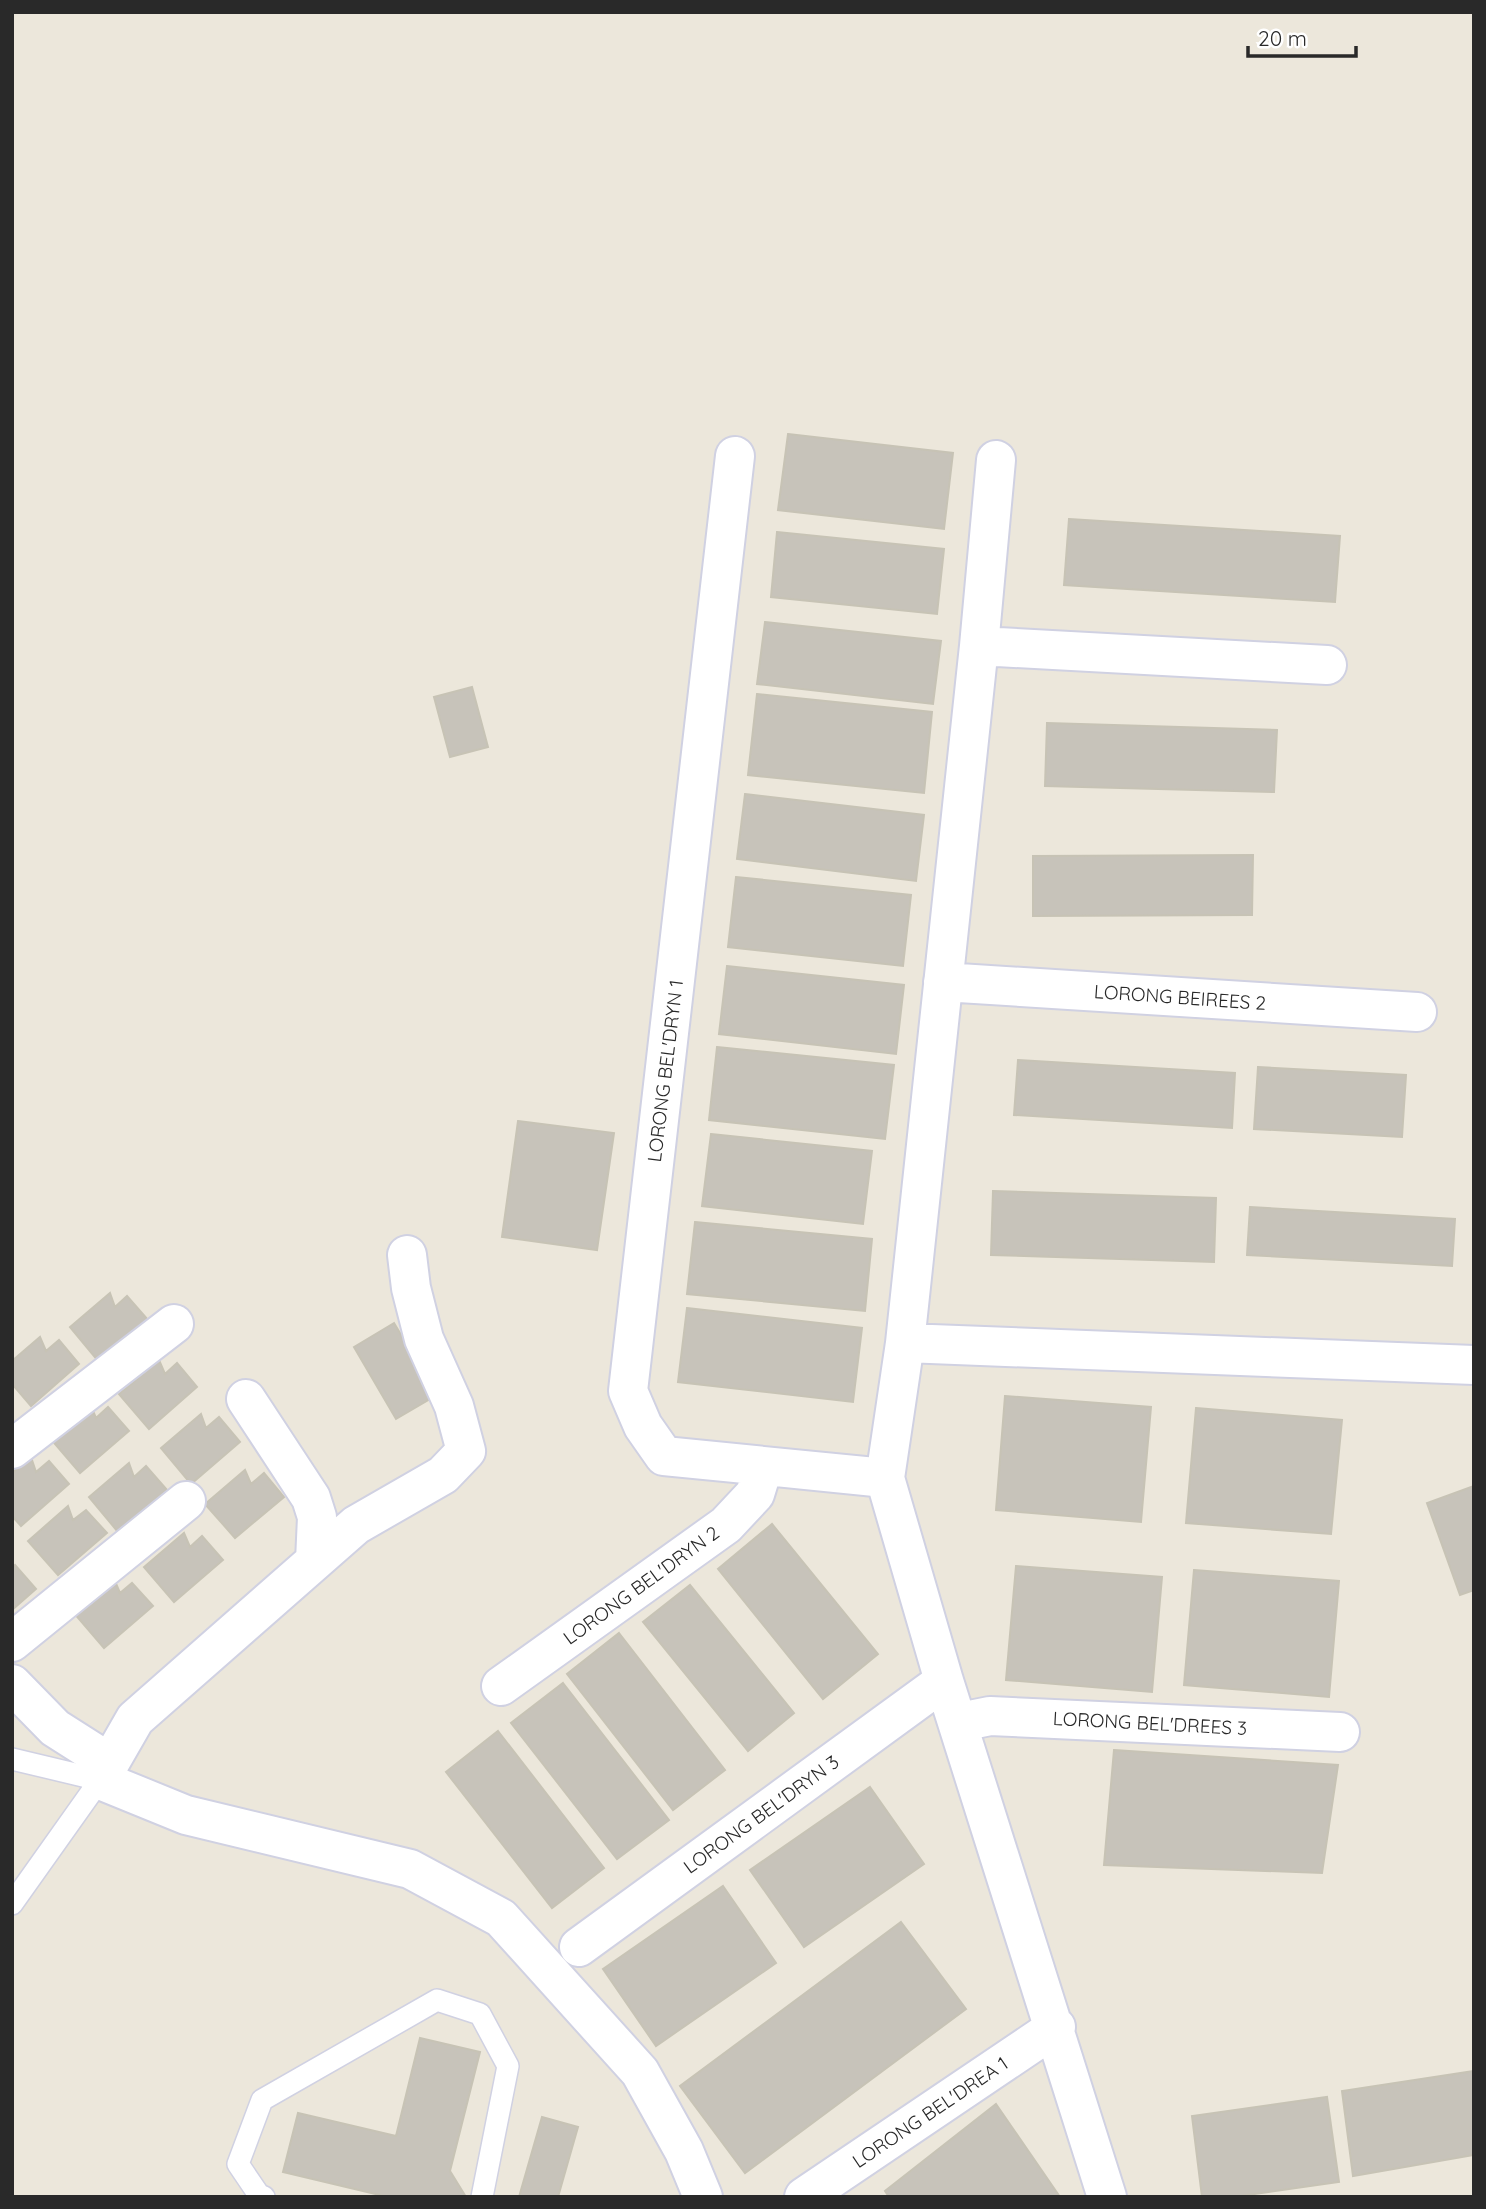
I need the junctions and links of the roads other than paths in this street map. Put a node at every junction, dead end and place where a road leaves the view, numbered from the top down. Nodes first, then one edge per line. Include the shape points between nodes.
1 (735, 456) dead end
2 (996, 460) dead end
3 (979, 646) junction
4 (1327, 665) dead end
5 (943, 982) junction
6 (1417, 1012) dead end
7 (407, 1255) dead end
8 (174, 1324) dead end
9 (905, 1343) junction
10 (1474, 1365) edge
11 (246, 1399) dead end
12 (12, 1449) edge
13 (763, 1468) junction
14 (885, 1478) junction
15 (186, 1501) dead end
16 (315, 1561) junction
17 (12, 1642) edge
18 (944, 1681) junction
19 (12, 1684) edge
20 (501, 1686) dead end
21 (960, 1722) junction
22 (1340, 1732) dead end
23 (12, 1759) edge
24 (105, 1772) junction
25 (12, 1903) edge
26 (579, 1947) dead end
27 (1056, 2027) junction
28 (264, 2197) edge
29 (482, 2197) edge
30 (704, 2197) edge
31 (804, 2197) edge
32 (1107, 2197) edge

1 - 13 street, LORONG BEL'DRYN 1 via 628,1391 643,1426 664,1456
2 - 3 street
3 - 4 street
3 - 5 street
5 - 6 street, LORONG BEIREES 2
5 - 9 street
7 - 16 street via 424,1339 454,1406 466,1451 443,1475 356,1525
8 - 12 street
9 - 10 street
9 - 14 street
11 - 16 street via 311,1498 317,1517
13 - 14 street, LORONG BEL'DRYN 1
13 - 20 street, LORONG BEL'DRYN 2 via 755,1494 726,1525
14 - 18 street
15 - 17 street
16 - 24 street via 135,1719
18 - 21 street
18 - 26 street, LORONG BEL'DRYN 3
19 - 24 street
21 - 22 street, LORONG BEL'DREES 3 via 990,1716
21 - 27 street
23 - 24 lane
24 - 25 lane
24 - 30 street via 186,1815 410,1868 500,1918 640,2072
27 - 31 street, LORONG BEL'DREA 1
27 - 32 street
28 - 29 lane via 238,2164 262,2100 437,2000 480,2014 508,2066

